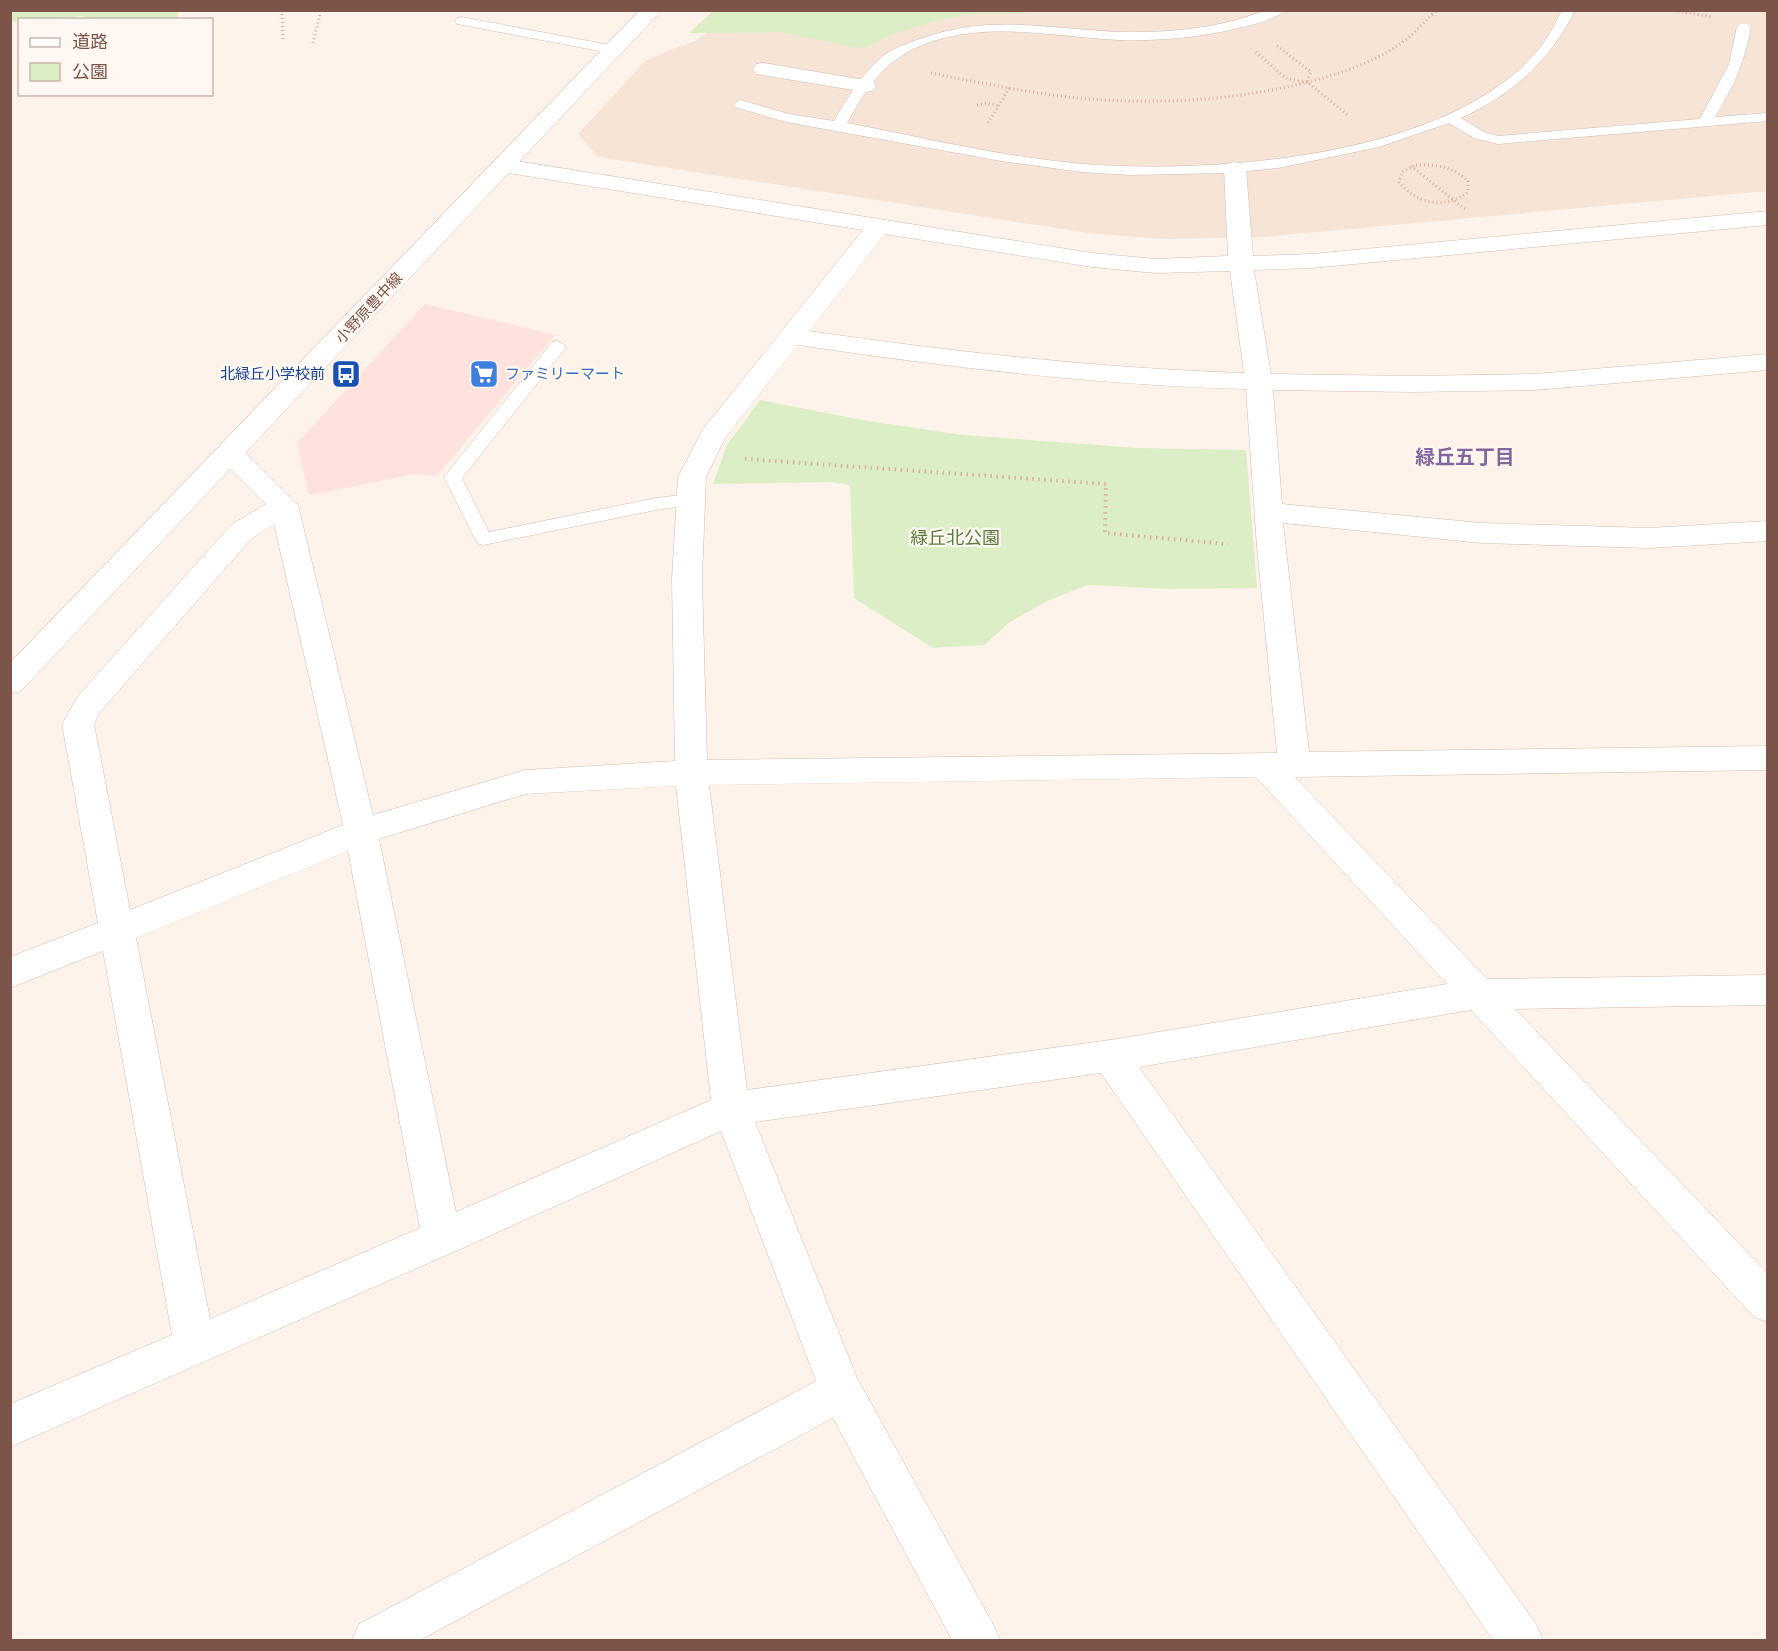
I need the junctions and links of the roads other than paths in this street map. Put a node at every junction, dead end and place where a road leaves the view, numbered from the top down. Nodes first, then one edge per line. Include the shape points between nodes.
1 (652, 10) edge
2 (1279, 10) edge
3 (1569, 10) edge
4 (1745, 20) edge
5 (462, 21) dead end
6 (615, 50) junction
7 (764, 69) dead end
8 (865, 86) junction
9 (740, 104) dead end
10 (1767, 117) edge
11 (1451, 118) junction
12 (1705, 122) junction
13 (838, 126) junction
14 (504, 166) junction
15 (1235, 169) junction
16 (1767, 218) edge
17 (878, 227) junction
18 (1241, 264) junction
19 (791, 336) junction
20 (558, 346) dead end
21 (1767, 362) edge
22 (1259, 383) junction
23 (231, 454) junction
24 (691, 500) junction
25 (284, 505) junction
26 (1269, 512) junction
27 (1767, 531) edge
28 (15, 672) edge
29 (1767, 758) edge
30 (1278, 764) junction
31 (691, 773) junction
32 (362, 831) junction
33 (117, 930) junction
34 (10, 973) edge
35 (1767, 990) edge
36 (1478, 994) junction
37 (1110, 1056) junction
38 (731, 1109) junction
39 (442, 1238) junction
40 (1767, 1303) edge
41 (195, 1346) junction
42 (841, 1391) junction
43 (10, 1426) edge
44 (375, 1641) edge
45 (977, 1641) edge
46 (1520, 1641) edge

1 - 6 street, 小野原豊中線
2 - 8 lane via 1211,30 1150,36 1022,26 953,33 897,53 882,64
3 - 11 lane via 1550,45 1528,68 1490,98
4 - 12 lane via 1735,72
5 - 6 lane
6 - 14 street, 小野原豊中線
7 - 8 street
8 - 13 lane
9 - 13 lane via 786,118
10 - 12 lane
11 - 12 lane via 1479,135 1498,140
11 - 15 lane via 1383,143
13 - 15 lane via 1056,165 1146,171
14 - 17 street
14 - 23 street, 小野原豊中線
15 - 18 street
16 - 18 street via 1312,261
17 - 18 street via 1092,260 1156,266
17 - 19 street
18 - 22 street
19 - 22 street via 1044,369
19 - 24 street via 713,435 692,477
20 - 24 lane via 453,477 483,539
21 - 22 street via 1504,383
22 - 26 street
23 - 25 street
23 - 28 street, 小野原豊中線
24 - 31 street via 687,579
25 - 32 street
25 - 33 street via 241,532 89,704 78,724
26 - 27 street via 1482,532 1649,538
26 - 30 street
29 - 30 street
30 - 31 street
30 - 36 street
31 - 32 street via 525,782
31 - 38 street
32 - 33 street
32 - 39 street
33 - 34 street
33 - 41 street
35 - 36 street
36 - 37 street
36 - 40 street
37 - 38 street
37 - 46 street
38 - 39 street
38 - 42 street
39 - 41 street
41 - 43 street
42 - 44 street
42 - 45 street

